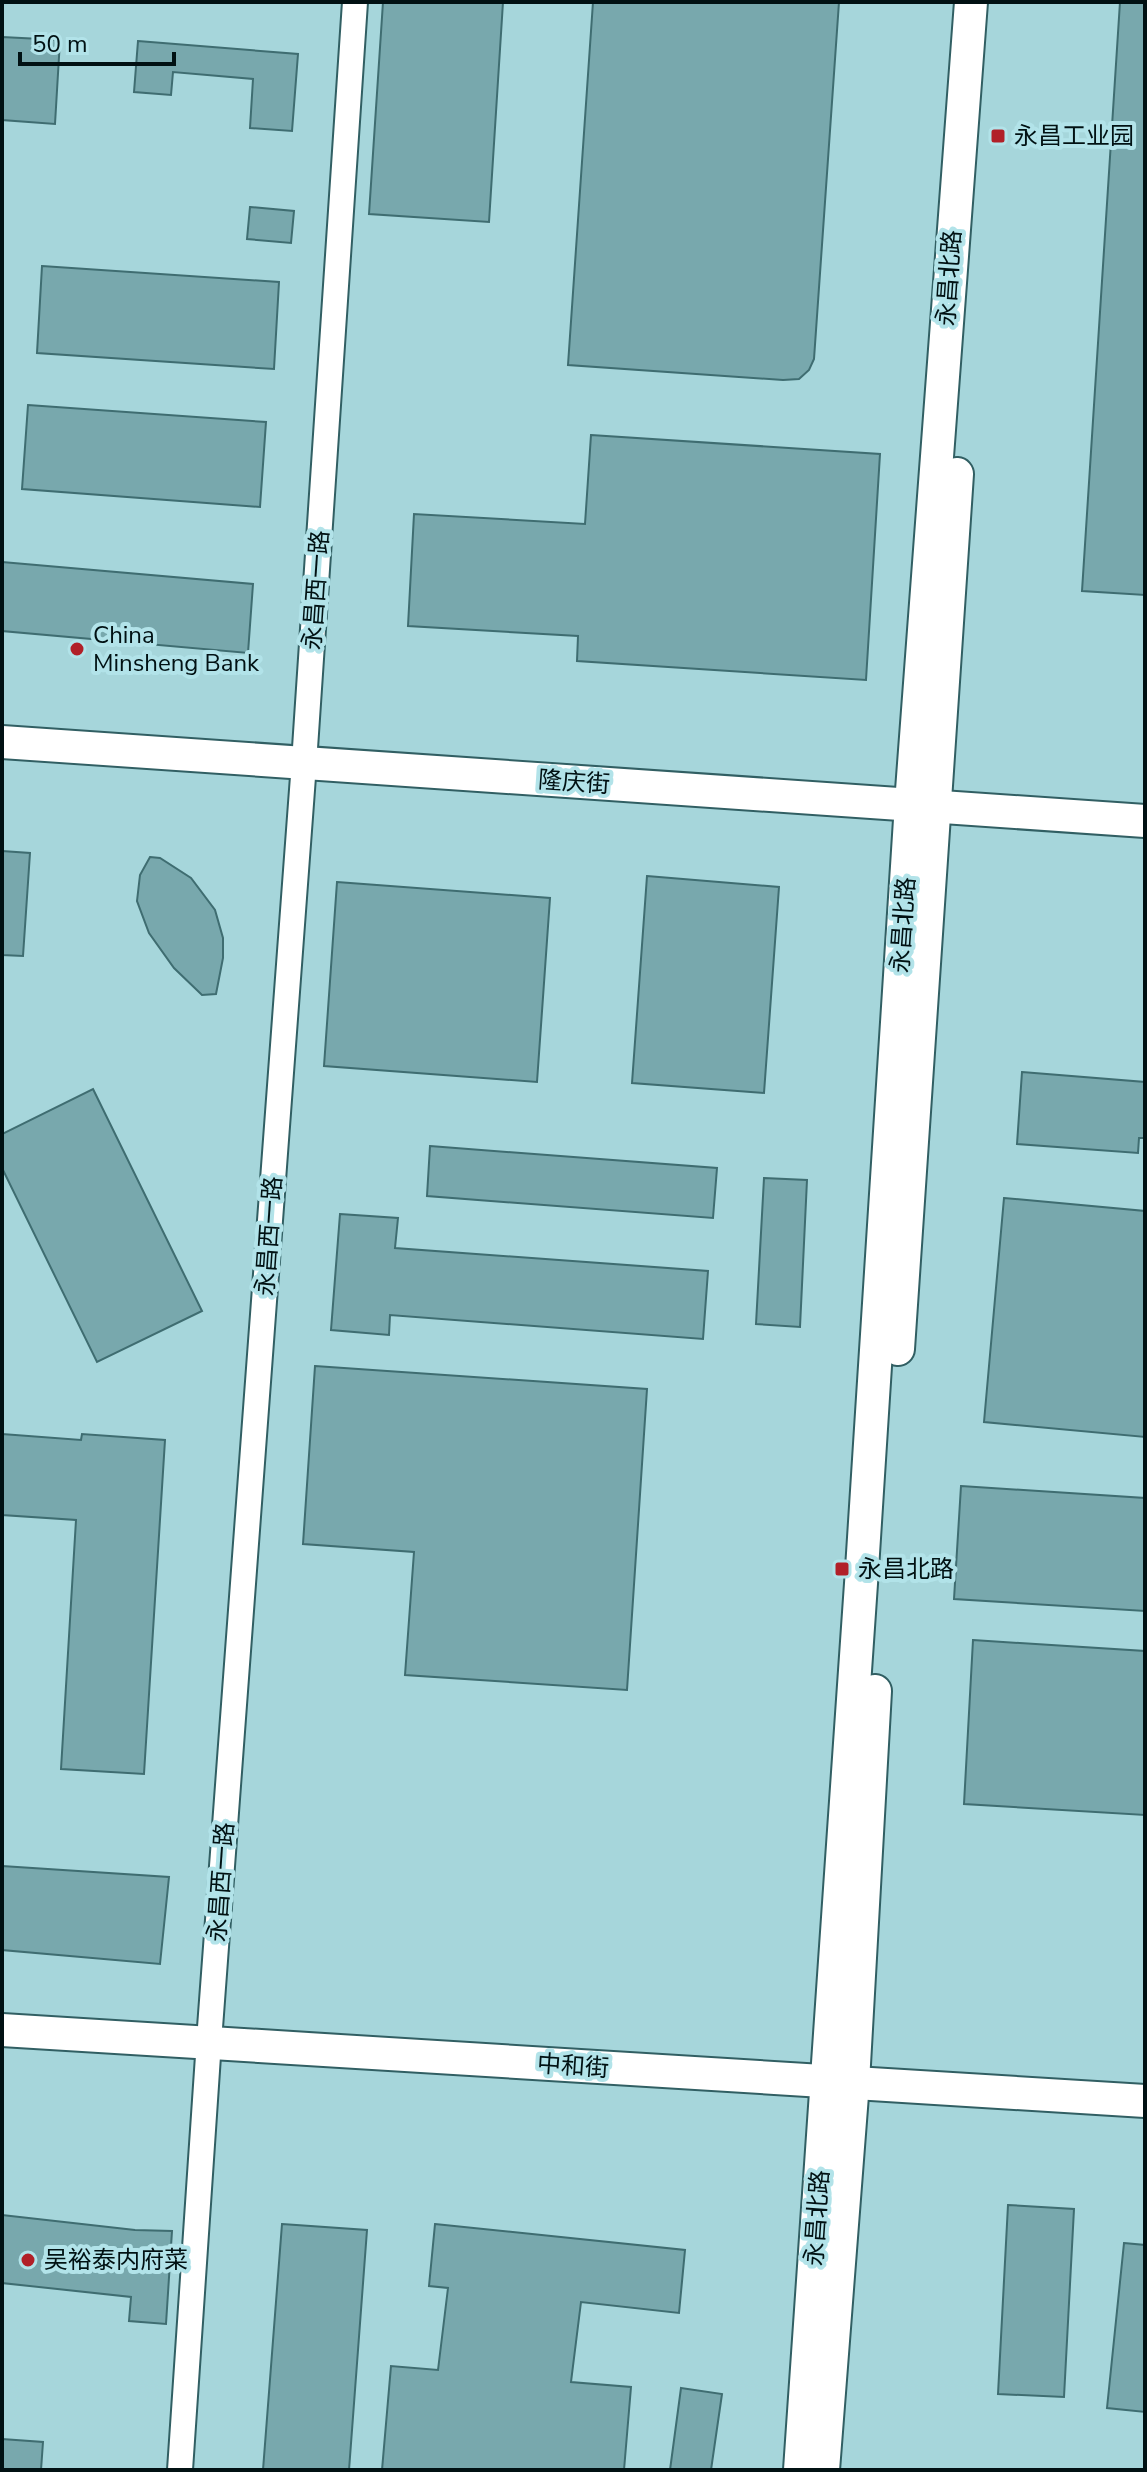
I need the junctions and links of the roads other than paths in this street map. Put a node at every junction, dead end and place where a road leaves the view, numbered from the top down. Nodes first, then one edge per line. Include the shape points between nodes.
1 (355, 2) edge
2 (971, 2) edge
3 (989, 2) edge
4 (2, 742) edge
5 (304, 763) junction
6 (923, 805) junction
7 (1145, 821) edge
8 (2, 2030) edge
9 (209, 2041) junction
10 (839, 2081) junction
11 (1145, 2101) edge
12 (180, 2470) edge
13 (800, 2470) edge
14 (823, 2470) edge

1 - 5 street, 永昌西一路
2 - 6 street, 永昌北路
3 - 6 street, 永昌北路
4 - 5 street, 隆庆街
5 - 6 street, 隆庆街
5 - 9 street, 永昌西一路
6 - 7 street, 隆庆街
6 - 10 street, 永昌北路 via 864,1537
8 - 9 street, 中和街
9 - 10 street, 中和街
9 - 12 street, 永昌西一路
10 - 11 street, 中和街
10 - 13 street, 永昌北路
10 - 14 street, 永昌北路

